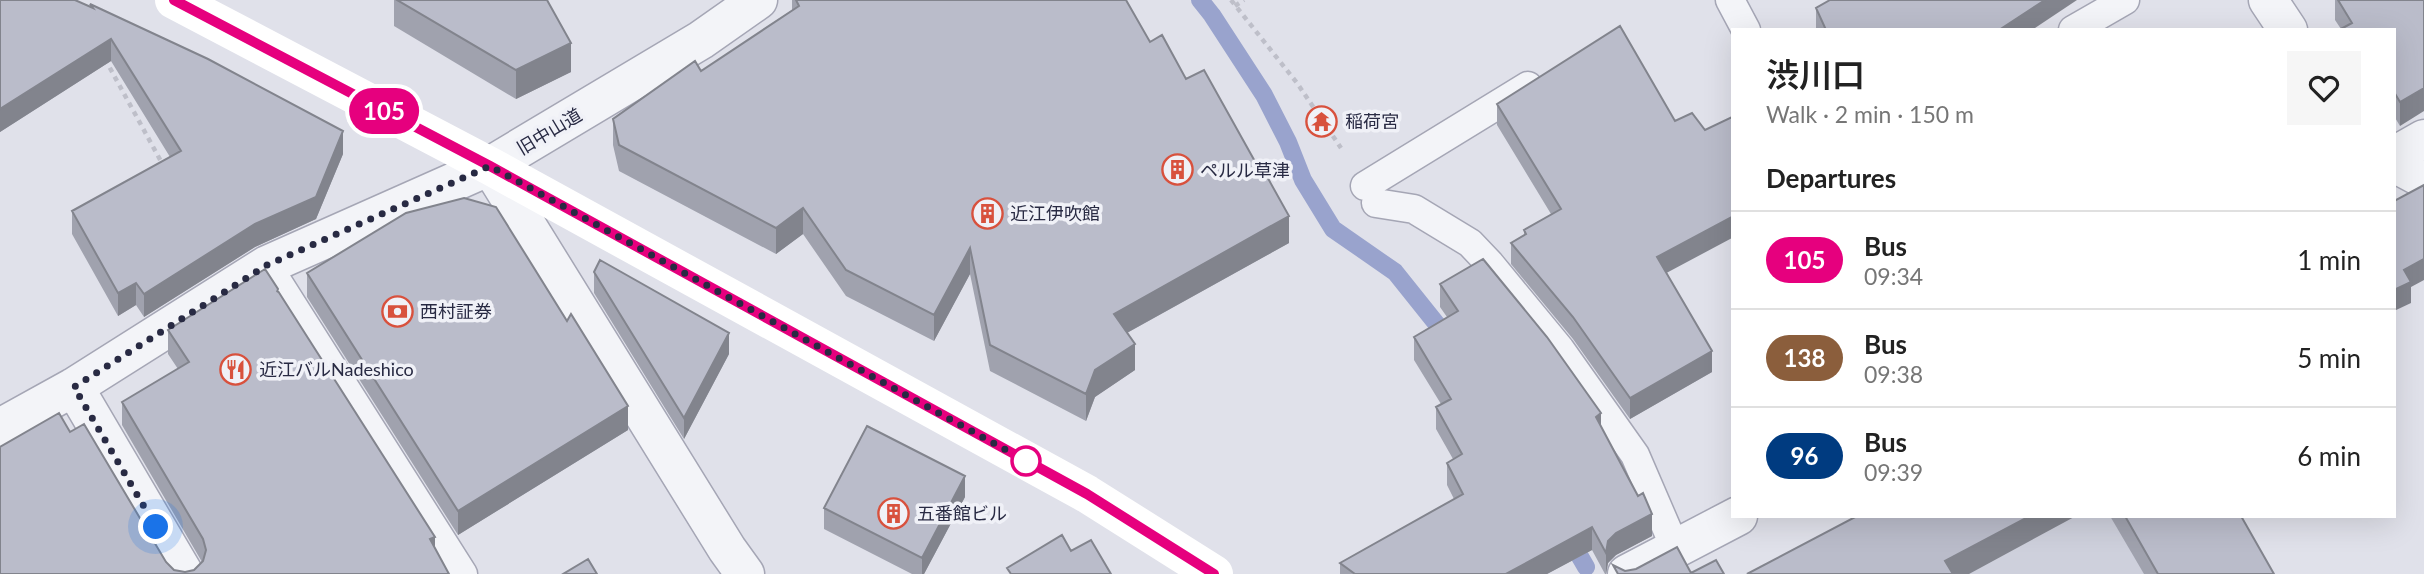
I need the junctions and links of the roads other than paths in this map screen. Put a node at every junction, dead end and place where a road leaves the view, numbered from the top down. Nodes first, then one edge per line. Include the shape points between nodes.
1 (174, 0) edge
2 (758, 0) edge
3 (1730, 0) edge
4 (2124, 0) edge
5 (2268, 0) edge
6 (1745, 28) edge
7 (2076, 28) edge
8 (2286, 28) edge
9 (1552, 72) edge
10 (2424, 139) edge
11 (2396, 155) edge
12 (2396, 164) edge
13 (490, 166) junction
14 (2424, 179) edge
15 (267, 265) junction
16 (74, 387) junction
17 (0, 428) edge
18 (1734, 518) edge
19 (1676, 550) junction
20 (184, 574) edge
21 (463, 574) edge
22 (745, 574) edge
23 (1214, 574) edge
24 (1627, 574) edge

1 - 13 main road
2 - 13 street, 旧中山道 via 701,40
3 - 6 lane
4 - 7 lane
5 - 8 street
9 - 19 lane via 1371,194 1414,209 1469,243 1490,264 1560,349 1635,455
10 - 11 street
12 - 14 street
13 - 15 street, 旧中山道
13 - 22 street
13 - 23 main road via 1087,494
15 - 16 street, 旧中山道
15 - 21 lane
16 - 17 street, 旧中山道
16 - 20 street
18 - 19 street
19 - 24 street

